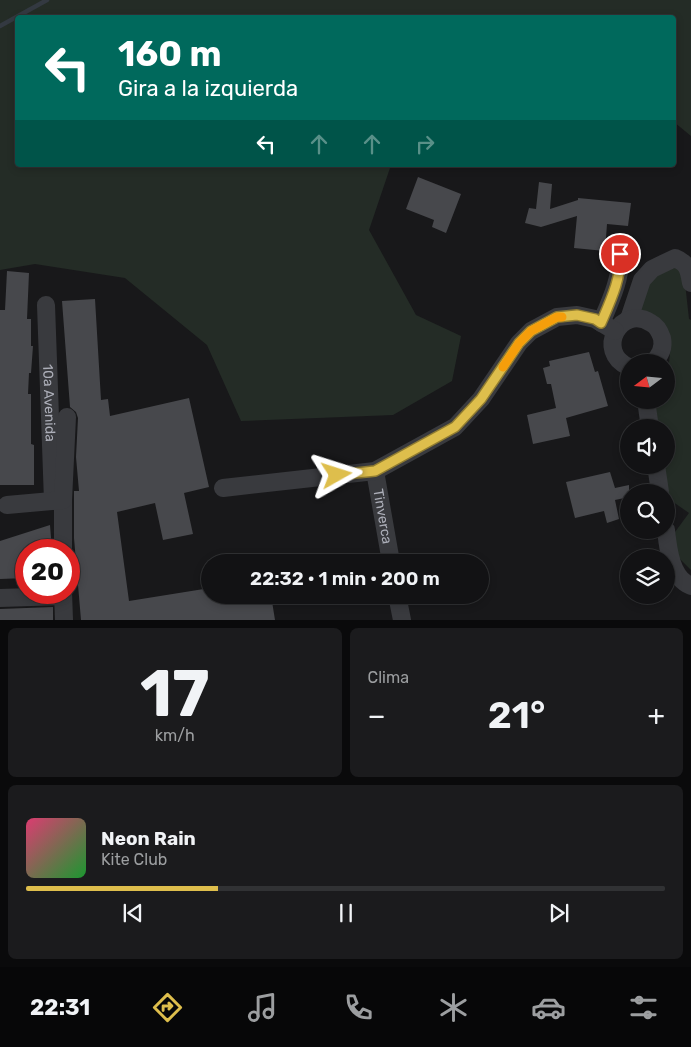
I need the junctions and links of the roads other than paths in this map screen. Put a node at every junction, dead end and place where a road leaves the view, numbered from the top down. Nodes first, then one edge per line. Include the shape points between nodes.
1 (620, 254) dead end
2 (691, 283) edge
3 (46, 305) dead end
4 (628, 320) junction
5 (608, 327) junction
6 (660, 354) edge
7 (620, 361) edge
8 (67, 417) dead end
9 (375, 471) junction
10 (223, 488) dead end
11 (58, 500) junction
12 (7, 506) dead end
13 (62, 539) edge
14 (668, 539) edge
15 (391, 554) edge
16 (691, 586) edge
17 (15, 597) edge
18 (0, 598) edge
19 (63, 604) edge
20 (399, 604) edge
21 (64, 620) edge
22 (402, 620) edge

1 - 5 street via 621,264 611,300
2 - 4 street via 688,268 675,258 652,269 642,280
3 - 11 street, 10a Avenida
4 - 5 street
4 - 6 street via 638,318 654,325 662,342
5 - 7 street via 613,350
5 - 9 street via 595,319 577,315 557,317 531,331 519,343 481,399 455,427
8 - 11 street
9 - 10 street
9 - 15 street, Tinverca
11 - 12 street
11 - 13 street, 10a Avenida
14 - 16 street via 674,568 683,583
17 - 18 street
19 - 21 street
20 - 22 street

